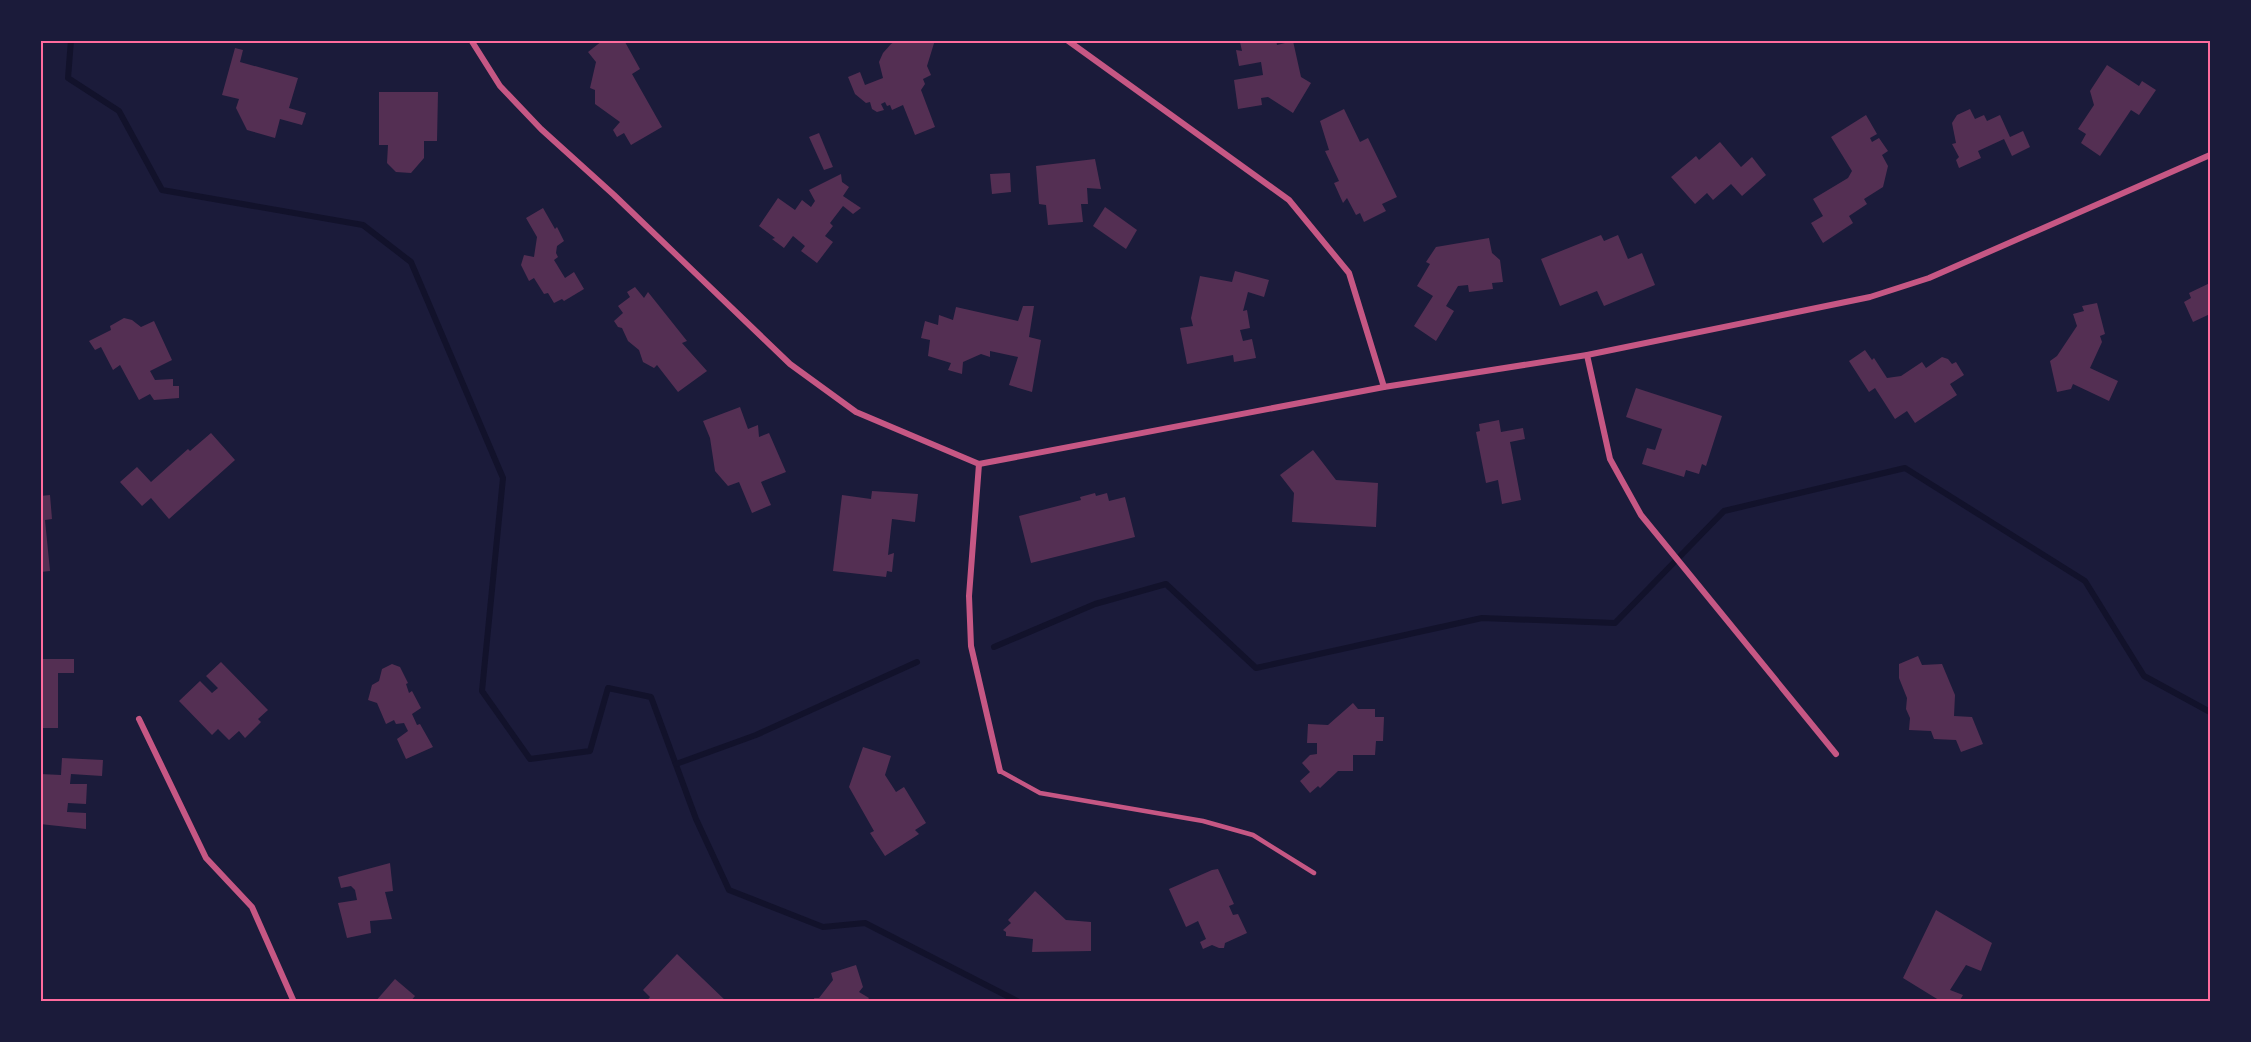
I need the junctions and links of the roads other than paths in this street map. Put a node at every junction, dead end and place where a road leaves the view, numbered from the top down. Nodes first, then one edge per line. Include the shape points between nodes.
1 (471, 40) edge
2 (1067, 40) edge
3 (2211, 155) edge
4 (1587, 355) junction
5 (1384, 387) junction
6 (979, 464) junction
7 (139, 719) dead end
8 (1836, 754) dead end
9 (1000, 771) joint
10 (1314, 873) dead end
11 (294, 1002) edge

1 - 6 street via 500,86 542,129 790,364 856,412
2 - 5 street via 1289,200 1349,273
3 - 4 street via 1929,278 1870,297
4 - 5 street
4 - 8 street via 1610,459 1641,515
5 - 6 street
6 - 9 street via 969,596 971,646
7 - 11 street via 207,858 252,907
9 - 10 lane via 1040,793 1203,821 1253,836

